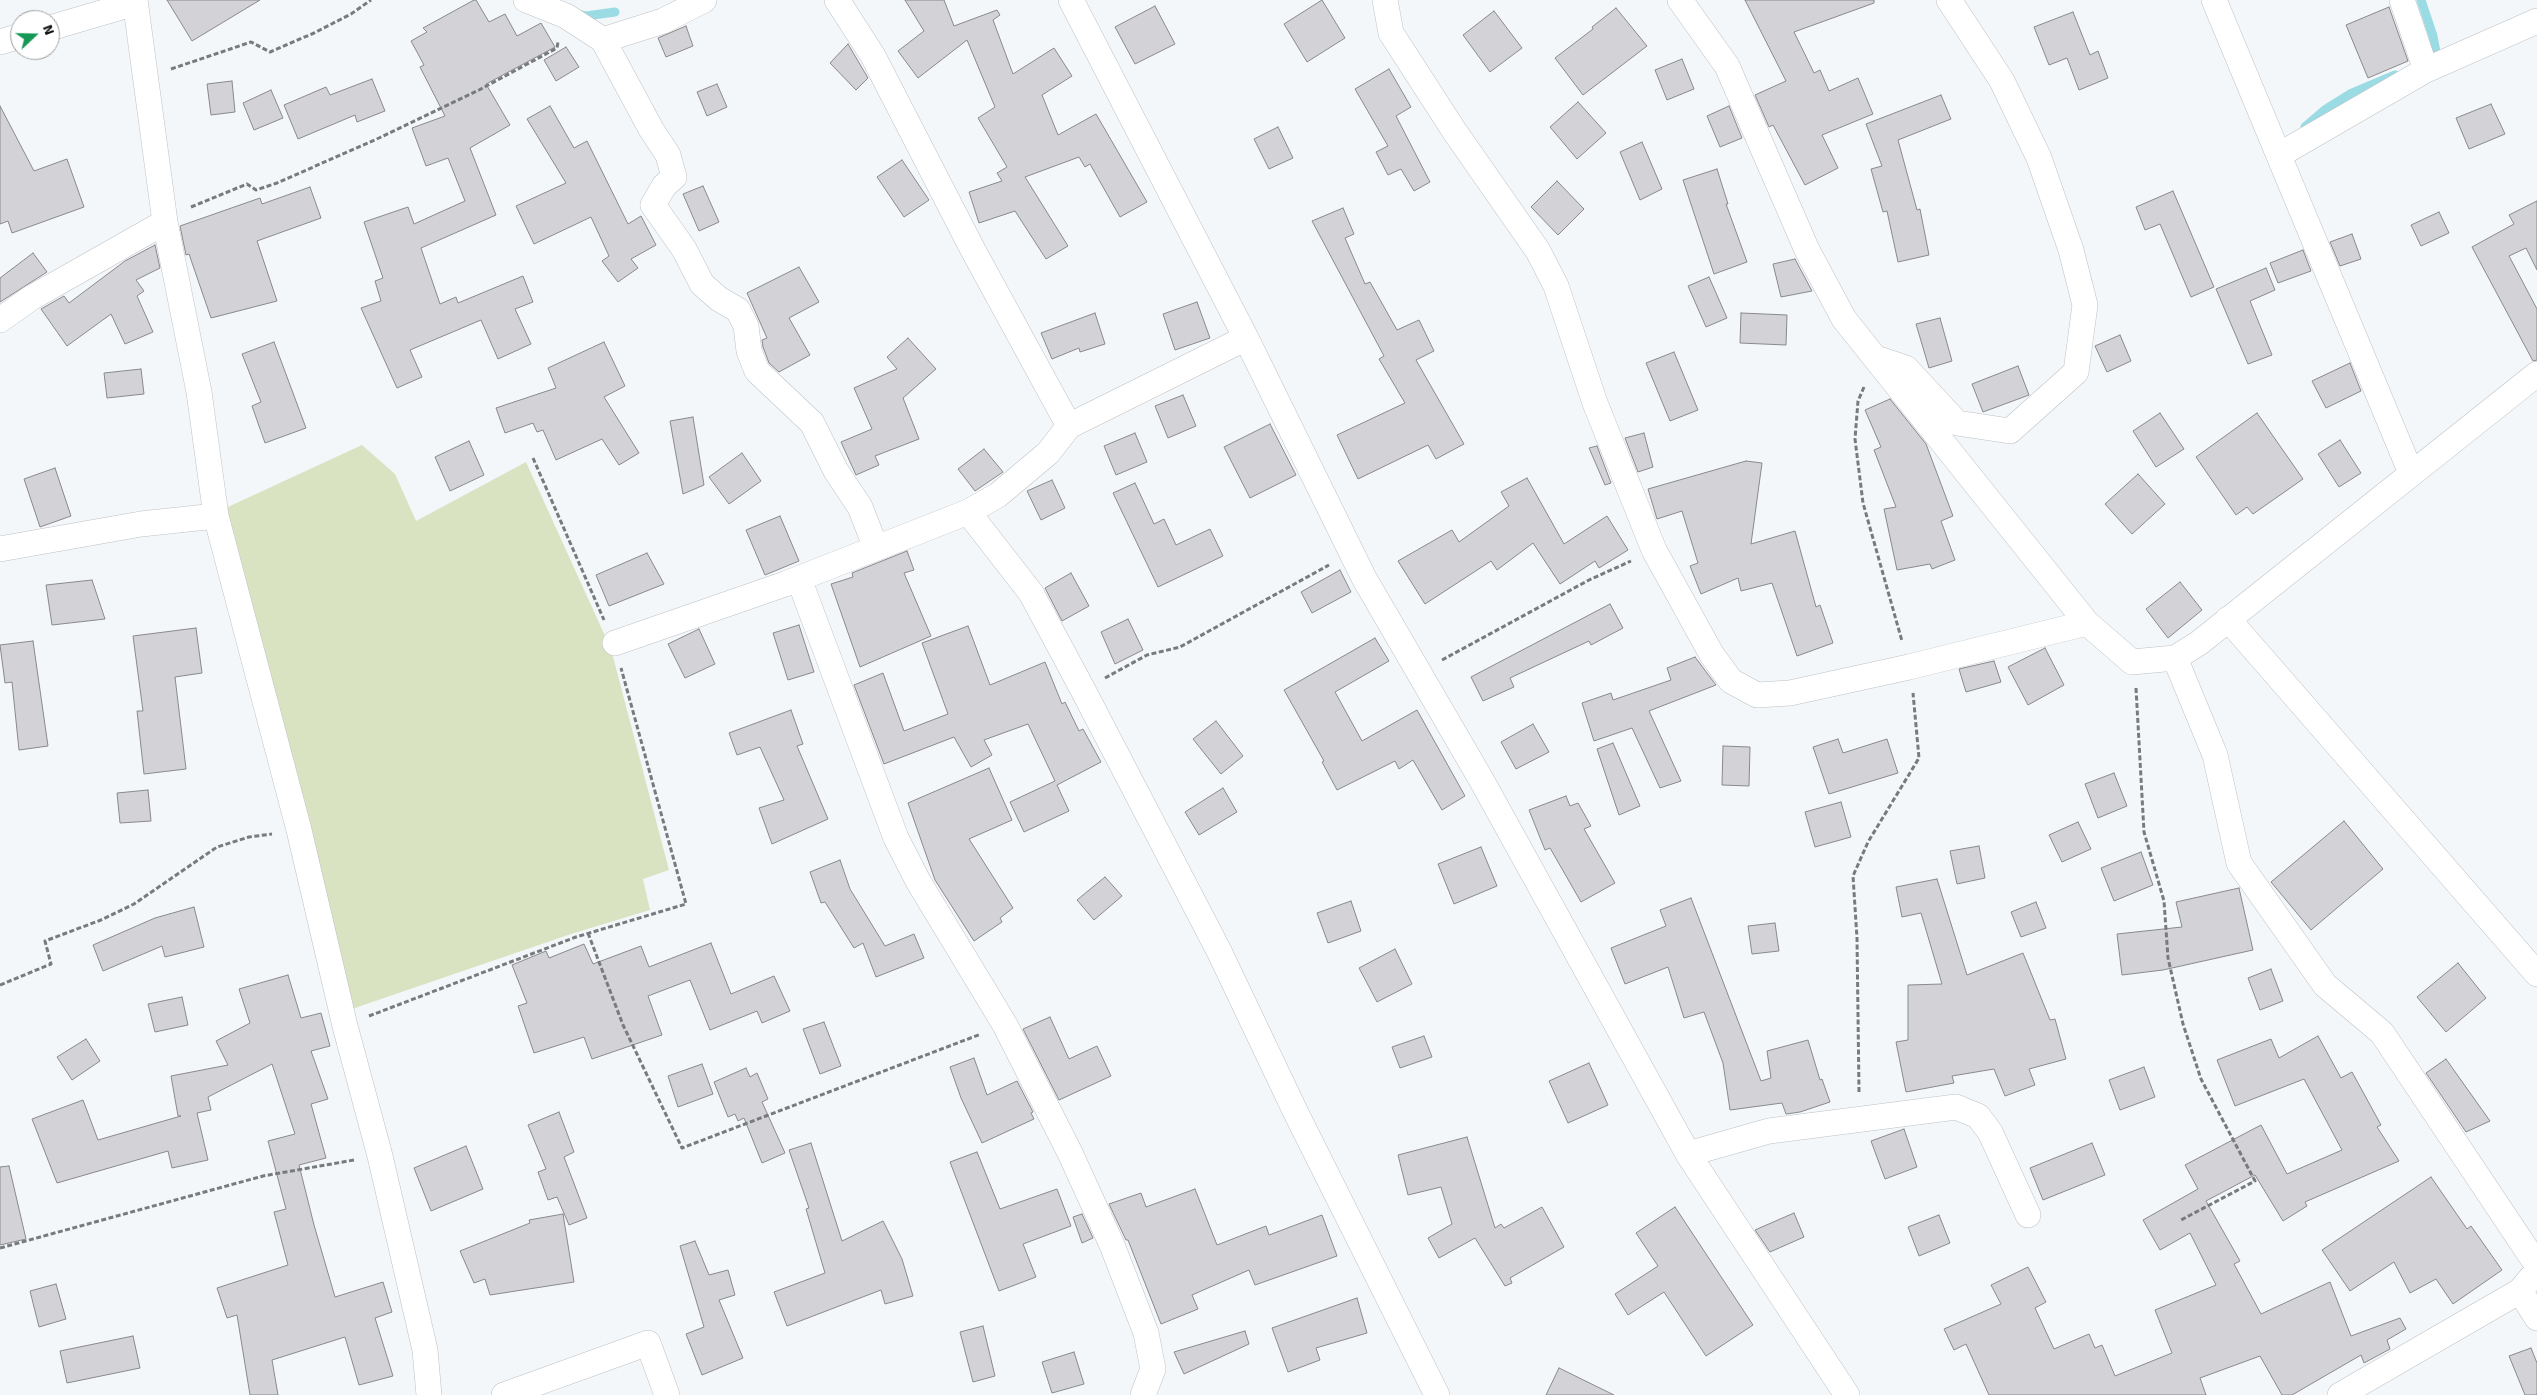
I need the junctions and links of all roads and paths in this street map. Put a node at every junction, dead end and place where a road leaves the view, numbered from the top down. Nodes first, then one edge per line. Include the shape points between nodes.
1 (371, 0) edge
2 (526, 0) edge
3 (704, 0) edge
4 (836, 0) edge
5 (1071, 0) edge
6 (1385, 0) edge
7 (1680, 0) edge
8 (1949, 0) edge
9 (2214, 0) edge
10 (2402, 0) edge
11 (135, 2) edge
12 (564, 15) junction
13 (2537, 21) edge
14 (60, 25) edge
15 (603, 40) junction
16 (2426, 70) junction
17 (146, 77) junction
18 (2279, 155) junction
19 (165, 222) junction
20 (0, 320) edge
21 (1246, 338) junction
22 (1876, 358) junction
23 (2537, 374) edge
24 (1069, 426) junction
25 (533, 458) dead end
26 (2411, 473) junction
27 (968, 512) junction
28 (216, 516) junction
29 (0, 548) edge
30 (876, 548) junction
31 (1654, 550) junction
32 (1352, 553) junction
33 (799, 579) junction
34 (2228, 619) junction
35 (2087, 623) junction
36 (615, 643) junction
37 (2175, 658) junction
38 (2132, 662) junction
39 (1909, 667) junction
40 (1419, 673) junction
41 (1083, 690) junction
42 (300, 830) junction
43 (588, 933) junction
44 (2537, 974) edge
45 (0, 985) edge
46 (1004, 1025) junction
47 (345, 1026) junction
48 (1859, 1120) junction
49 (1688, 1154) junction
50 (380, 1156) junction
51 (2028, 1215) dead end
52 (2179, 1222) dead end
53 (0, 1248) edge
54 (2537, 1265) edge
55 (2537, 1270) edge
56 (2520, 1291) junction
57 (2537, 1318) edge
58 (429, 1395) edge
59 (504, 1395) edge
60 (667, 1395) edge
61 (1143, 1395) edge
62 (1437, 1395) edge
63 (1848, 1395) edge
64 (2340, 1395) edge

1 - 17 path via 351,14 270,52 251,42
2 - 12 street
3 - 15 street via 663,21
4 - 24 street via 873,56
5 - 21 street
6 - 31 street via 1391,33 1538,251 1556,286 1595,403
7 - 22 street via 1727,66 1808,250 1844,319
8 - 22 street via 2002,81 2038,158 2071,250 2085,305 2076,372 2010,431 1957,423 1906,368
9 - 18 street
10 - 16 street
11 - 14 street
11 - 17 street
12 - 15 street
12 - 19 path via 557,48 479,90 276,182 256,190 247,184 198,203
13 - 16 street
15 - 30 street via 668,155 674,177 664,186 653,205 684,249 702,284 738,310 746,326 749,351 757,371 812,423 836,471 860,507
16 - 18 street
17 - 19 street
18 - 26 street
19 - 20 street via 31,298
19 - 28 street via 199,392
21 - 24 street
21 - 32 street
22 - 35 street
22 - 39 path via 1858,401 1855,439 1863,503
23 - 26 street
24 - 27 street via 1048,453 998,495
25 - 36 path
26 - 34 street
27 - 30 street
27 - 41 street via 1031,593
28 - 29 street via 141,524
28 - 42 street
30 - 33 street
31 - 39 street via 1712,655 1731,681 1757,695 1790,693
31 - 40 path via 1589,580
32 - 40 street
32 - 41 path via 1180,647 1147,655
33 - 36 street
33 - 46 street via 896,838
34 - 37 street
34 - 44 street
35 - 38 street
35 - 39 street
36 - 43 path via 686,904
37 - 38 street
37 - 54 street via 2215,755 2239,864 2325,986 2382,1033
38 - 52 path via 2139,705 2144,832 2164,900 2168,958 2183,1024 2201,1079 2255,1181
39 - 48 path via 1919,758 1868,842 1853,876
40 - 49 street
41 - 62 street via 1219,951
42 - 45 path via 250,837 217,847 134,904 102,920 45,940 51,964
42 - 47 street
43 - 46 path via 623,1025 682,1148
43 - 47 path
46 - 61 street via 1070,1153 1112,1245 1142,1324 1153,1369
47 - 50 street
48 - 49 street via 1769,1131
48 - 51 street via 1956,1107 1978,1116 1990,1132
49 - 63 street
50 - 53 path via 263,1176
50 - 58 street via 425,1350
55 - 56 street
56 - 57 street
56 - 64 street
59 - 60 street via 648,1343

